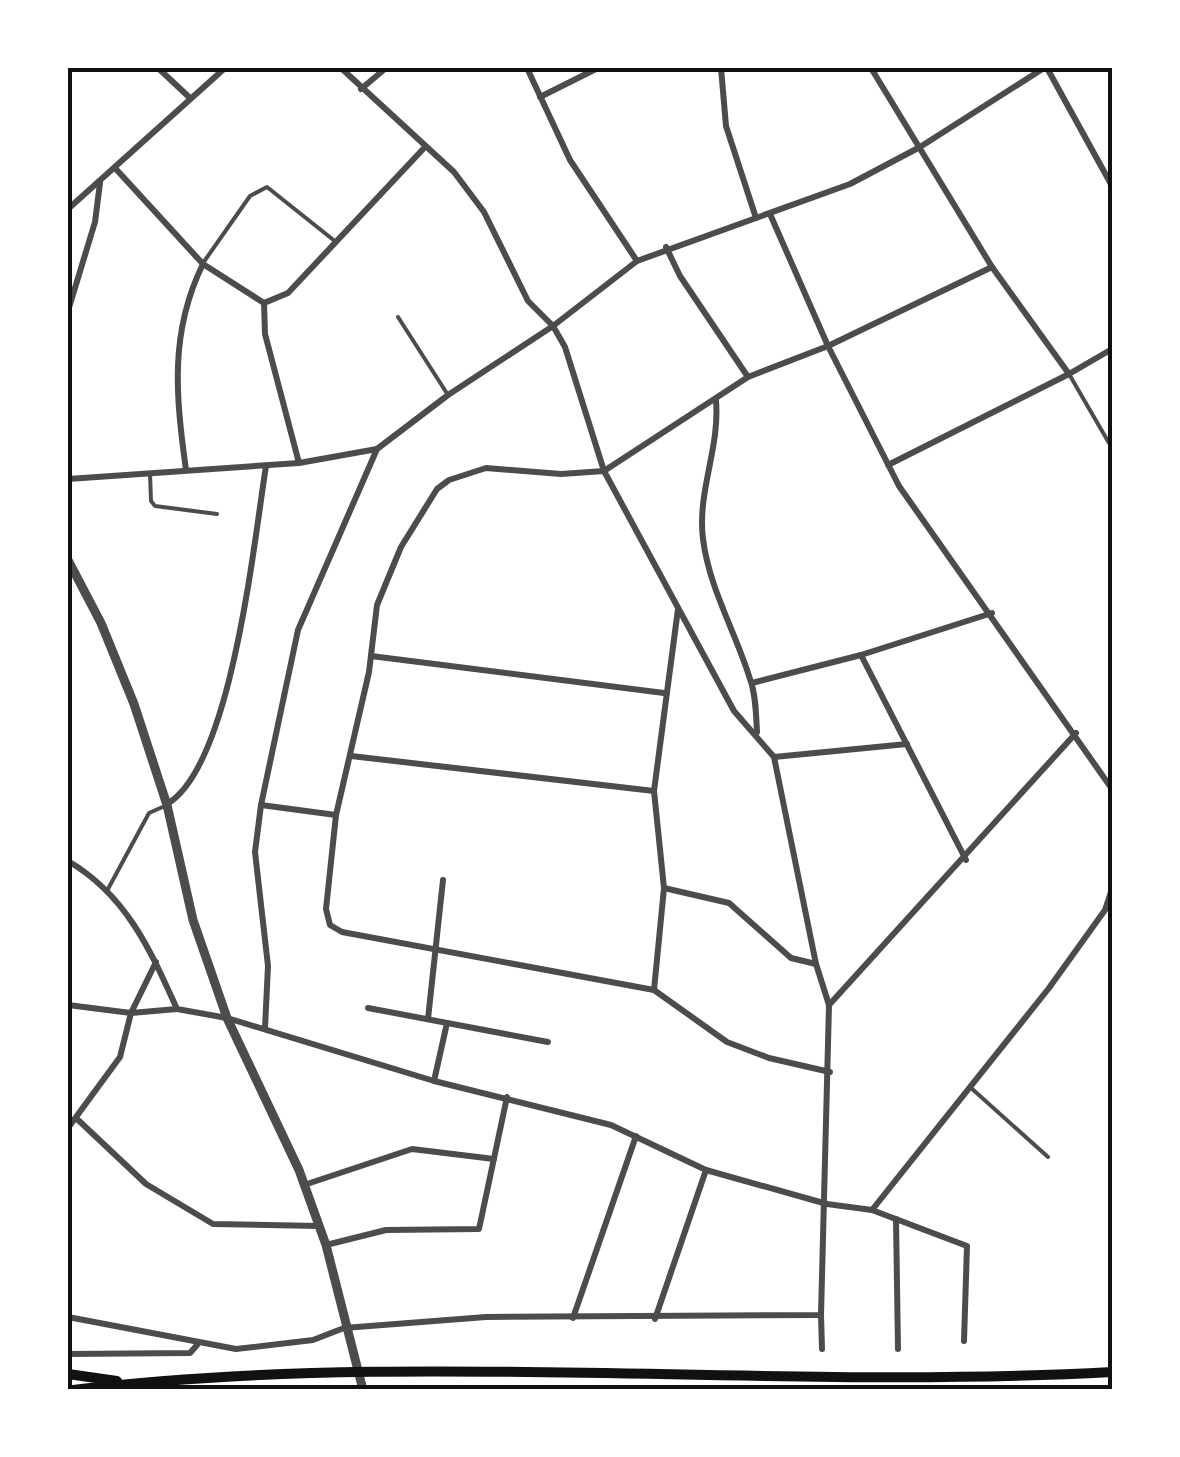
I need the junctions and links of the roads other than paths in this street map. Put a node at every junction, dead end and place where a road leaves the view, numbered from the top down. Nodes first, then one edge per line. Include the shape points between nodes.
1 (158, 68) edge
2 (225, 68) edge
3 (341, 68) edge
4 (386, 68) edge
5 (526, 68) edge
6 (598, 68) edge
7 (720, 68) edge
8 (870, 68) edge
9 (1046, 68) edge
10 (361, 89) junction
11 (189, 97) junction
12 (540, 97) junction
13 (920, 146) junction
14 (425, 147) junction
15 (115, 168) junction
16 (100, 182) junction
17 (1112, 186) edge
18 (68, 197) edge
19 (71, 206) edge
20 (770, 214) junction
21 (756, 218) junction
22 (336, 242) junction
23 (666, 247) junction
24 (636, 260) junction
25 (203, 264) junction
26 (992, 267) junction
27 (264, 303) junction
28 (68, 311) edge
29 (398, 316) dead end
30 (553, 326) junction
31 (828, 346) junction
32 (1112, 349) edge
33 (1069, 374) junction
34 (748, 377) junction
35 (448, 395) junction
36 (716, 401) junction
37 (1109, 443) dead end
38 (378, 449) junction
39 (300, 463) junction
40 (888, 464) junction
41 (266, 466) junction
42 (186, 470) junction
43 (604, 471) junction
44 (150, 473) junction
45 (68, 479) edge
46 (218, 514) dead end
47 (68, 560) edge
48 (678, 608) junction
49 (992, 613) junction
50 (371, 656) junction
51 (861, 656) junction
52 (752, 683) junction
53 (664, 693) junction
54 (758, 732) junction
55 (1076, 733) junction
56 (907, 744) junction
57 (351, 756) junction
58 (774, 756) junction
59 (1112, 789) edge
60 (654, 791) junction
61 (166, 804) junction
62 (261, 806) junction
63 (336, 815) junction
64 (966, 860) junction
65 (68, 861) edge
66 (442, 880) dead end
67 (664, 888) junction
68 (1112, 889) edge
69 (108, 890) junction
70 (436, 947) junction
71 (156, 962) junction
72 (816, 964) junction
73 (654, 990) junction
74 (829, 1005) junction
75 (68, 1006) edge
76 (368, 1008) dead end
77 (177, 1009) junction
78 (131, 1012) junction
79 (227, 1018) junction
80 (428, 1019) junction
81 (447, 1023) junction
82 (264, 1028) junction
83 (548, 1042) dead end
84 (830, 1072) junction
85 (434, 1081) junction
86 (970, 1087) junction
87 (508, 1097) junction
88 (76, 1118) junction
89 (68, 1128) edge
90 (636, 1136) junction
91 (1048, 1158) dead end
92 (494, 1159) junction
93 (706, 1170) junction
94 (304, 1185) junction
95 (826, 1204) junction
96 (872, 1210) junction
97 (896, 1219) junction
98 (319, 1226) junction
99 (326, 1245) junction
100 (821, 1316) junction
101 (68, 1317) edge
102 (573, 1318) junction
103 (655, 1319) junction
104 (344, 1328) junction
105 (964, 1341) dead end
106 (198, 1344) junction
107 (822, 1349) dead end
108 (898, 1349) dead end
109 (68, 1354) edge
110 (1112, 1372) edge
111 (68, 1374) edge
112 (127, 1383) junction
113 (72, 1390) edge
114 (363, 1390) edge

1 - 11 street
2 - 11 street
3 - 10 street
4 - 10 street
5 - 12 street
6 - 12 street
7 - 21 street via 726,126
8 - 13 street
9 - 13 street
9 - 17 street
10 - 14 street
11 - 15 street
12 - 24 street via 570,160
13 - 20 street via 850,184
13 - 26 street
14 - 22 street
14 - 30 street via 468,190 528,302
15 - 16 street
15 - 25 street
16 - 19 street
16 - 28 street
18 - 19 street
20 - 21 street
20 - 31 street
21 - 23 street
22 - 25 lane via 267,187 250,196
22 - 27 street via 288,293
23 - 24 street
23 - 34 street
24 - 30 street
25 - 27 street
25 - 42 street via 177,344
26 - 31 street
26 - 33 street
27 - 39 street via 265,334
29 - 35 lane
30 - 35 street
30 - 43 street via 566,347
31 - 34 street
31 - 40 street
32 - 33 street
33 - 37 lane
33 - 40 street
34 - 36 street
35 - 38 street
36 - 43 street
36 - 52 street via 703,539
38 - 39 street
38 - 62 street via 298,630
39 - 41 street
40 - 49 street
41 - 42 street
41 - 61 street via 244,607 213,733 190,782
42 - 44 street
43 - 48 street
43 - 50 street via 486,468 437,489 401,547 377,606
44 - 45 street
44 - 46 lane via 155,506
47 - 61 street via 117,659
48 - 53 street
48 - 54 street via 734,711
49 - 51 street
49 - 55 street
50 - 53 street
50 - 57 street
51 - 52 street
51 - 56 street
52 - 54 street
53 - 60 street
54 - 58 street
55 - 59 street
55 - 64 street
56 - 58 street
56 - 64 street
57 - 60 street
57 - 63 street
58 - 72 street
60 - 67 street
61 - 69 lane via 149,813
61 - 79 street via 193,920
62 - 63 street
62 - 82 street via 255,852 268,966
63 - 70 street via 330,925
64 - 74 street
65 - 69 street
66 - 70 street
67 - 72 street via 728,903 791,958
67 - 73 street
68 - 86 street via 1106,910
69 - 71 street
70 - 73 street
70 - 80 street
71 - 77 street
71 - 78 street
72 - 74 street
73 - 84 street via 728,1042
74 - 84 street
75 - 78 street
76 - 80 street
77 - 78 street
77 - 79 street
78 - 88 street via 120,1057
79 - 82 street
79 - 94 street
80 - 81 street
81 - 83 street
81 - 85 street
82 - 85 street
84 - 95 street
85 - 87 street
86 - 91 lane
86 - 96 street
87 - 90 street
87 - 92 street
88 - 89 street
88 - 98 street via 146,1184 214,1224
90 - 93 street
90 - 102 street
92 - 94 street via 412,1149
92 - 99 street via 479,1230 386,1230
93 - 95 street
93 - 103 street
94 - 98 street
95 - 96 street
95 - 100 street
96 - 97 street
97 - 105 street via 967,1246
97 - 108 street
98 - 99 street
99 - 104 street
100 - 103 street
100 - 107 street
101 - 106 street
102 - 103 street
102 - 104 street
104 - 106 street via 236,1349
104 - 114 street
106 - 109 street via 190,1353
110 - 112 main road via 856,1379 401,1374
111 - 112 main road
112 - 113 main road

